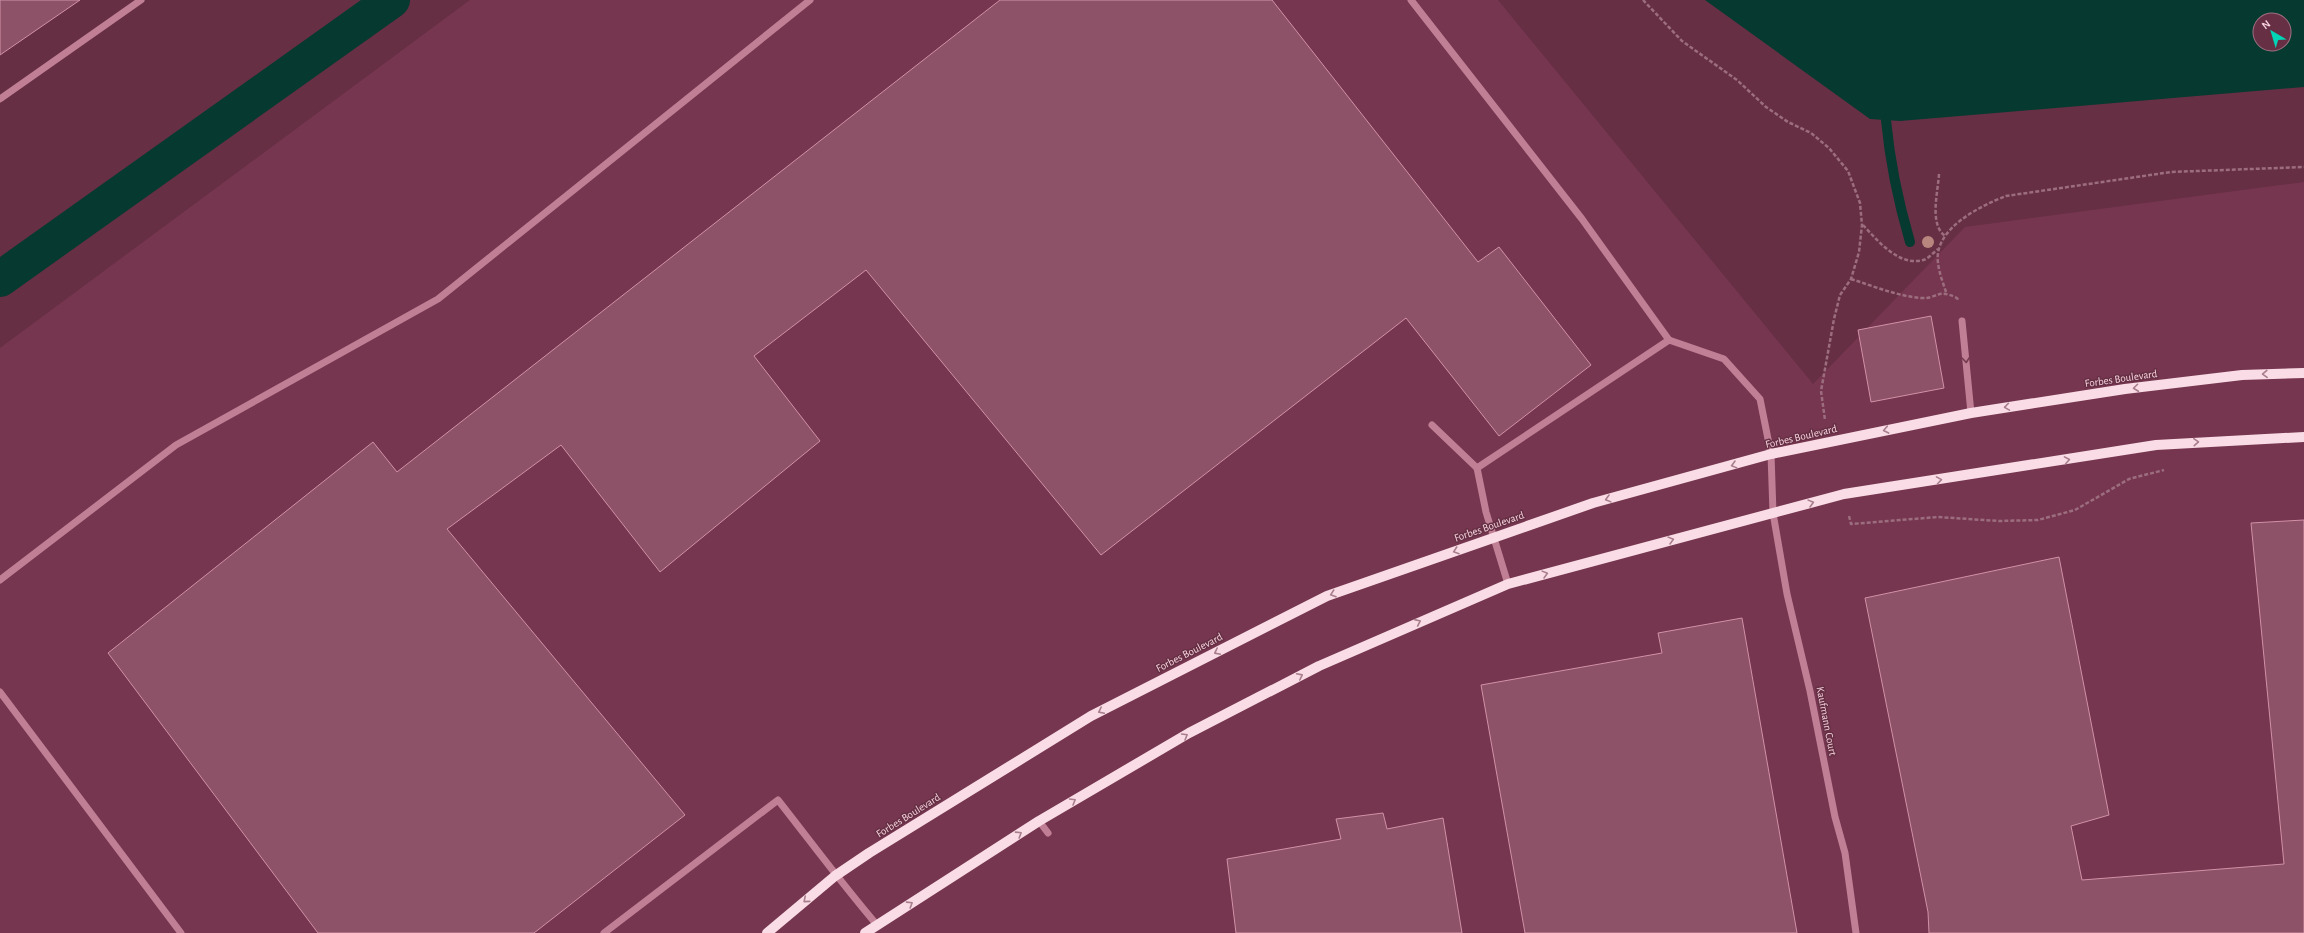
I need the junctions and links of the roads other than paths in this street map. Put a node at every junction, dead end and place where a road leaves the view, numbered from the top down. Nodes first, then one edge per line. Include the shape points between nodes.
1 (141, 0) edge
2 (810, 0) edge
3 (1411, 0) edge
4 (0, 99) edge
5 (1962, 321) dead end
6 (1669, 340) junction
7 (2304, 373) edge
8 (1971, 413) junction
9 (1432, 425) dead end
10 (2304, 437) edge
11 (1771, 454) junction
12 (1477, 468) junction
13 (1773, 513) junction
14 (1493, 538) junction
15 (0, 580) edge
16 (1508, 584) junction
17 (0, 692) edge
18 (1039, 821) junction
19 (1048, 833) dead end
20 (835, 876) junction
21 (877, 925) junction
22 (181, 933) edge
23 (604, 933) edge
24 (767, 933) edge
25 (865, 933) edge
26 (1856, 933) edge

1 - 4 street
2 - 15 street via 438,299 176,445
3 - 6 street via 1582,219
5 -> 8 street
6 - 11 street, Kaufmann Court via 1724,359 1755,393 1760,399
6 - 12 street
7 -> 8 main road, Forbes Boulevard via 2234,376 2126,389
8 -> 11 main road, Forbes Boulevard
9 - 12 street
13 -> 10 main road via 1844,494 2156,445
11 - 13 street, Kaufmann Court
11 -> 14 main road, Forbes Boulevard via 1593,503
12 - 14 street
16 -> 13 main road
13 - 26 street, Kaufmann Court via 1787,594 1845,853
14 - 16 street
14 -> 20 main road, Forbes Boulevard via 1327,596 1098,712
18 -> 16 main road via 1190,733 1319,666
17 - 22 street
18 - 19 street
21 -> 18 main road
20 - 21 street
20 - 23 street via 825,859 778,800
20 -> 24 main road, Forbes Boulevard
21 - 25 main road

